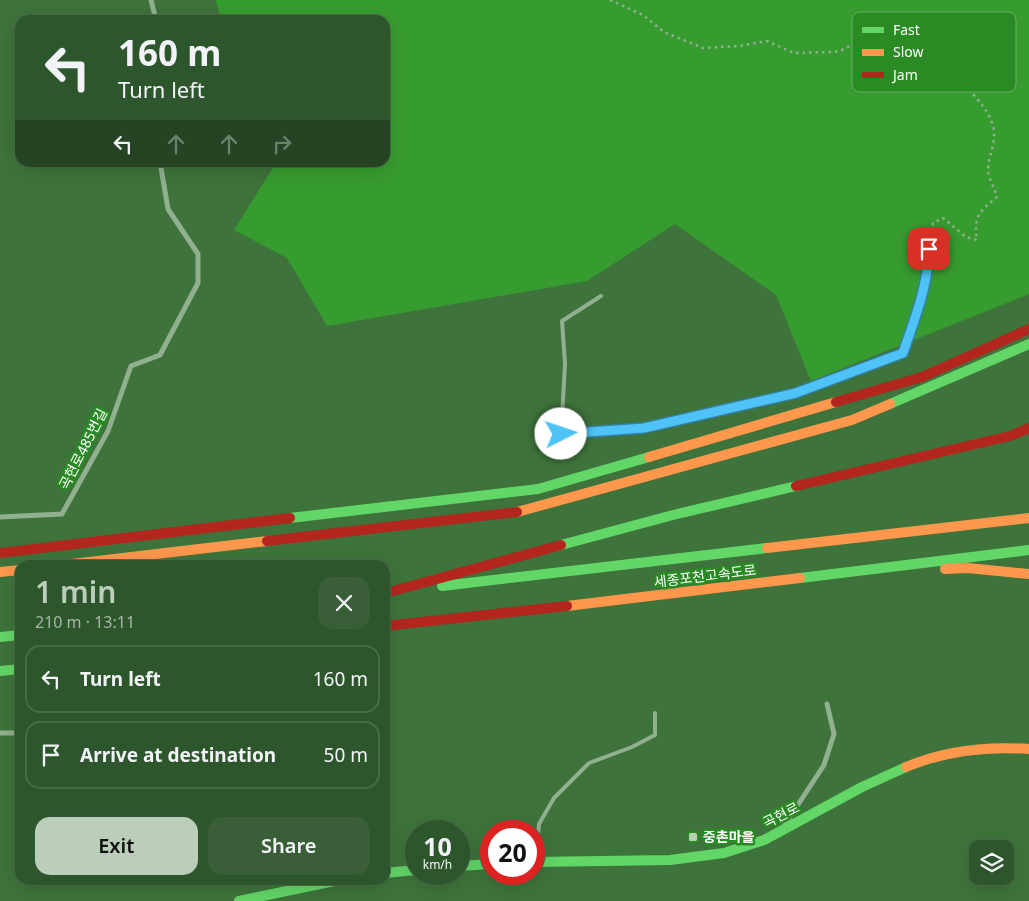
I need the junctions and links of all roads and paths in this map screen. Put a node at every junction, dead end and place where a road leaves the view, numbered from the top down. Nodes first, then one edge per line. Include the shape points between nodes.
1 (151, 0) edge
2 (610, 0) edge
3 (155, 15) edge
4 (852, 45) edge
5 (969, 92) edge
6 (161, 167) edge
7 (929, 249) joint
8 (601, 296) dead end
9 (1029, 329) edge
10 (1029, 344) edge
11 (1029, 428) edge
12 (561, 434) junction
13 (568, 457) dead end
14 (0, 517) edge
15 (1029, 518) edge
16 (1029, 550) edge
17 (0, 553) edge
18 (106, 560) edge
19 (15, 570) edge
20 (0, 572) edge
21 (846, 572) junction
22 (1029, 574) edge
23 (390, 592) edge
24 (390, 592) edge
25 (390, 625) edge
26 (15, 636) edge
27 (0, 638) edge
28 (15, 670) edge
29 (0, 671) edge
30 (827, 704) dead end
31 (655, 713) dead end
32 (0, 733) edge
33 (15, 733) edge
34 (1029, 749) edge
35 (541, 820) edge
36 (781, 831) junction
37 (545, 862) edge
38 (405, 871) edge
39 (390, 873) edge
40 (307, 885) edge
41 (239, 901) edge

1 - 3 street
2 - 4 path via 643,15 664,32 703,48 767,41 794,53 840,51
5 - 7 path via 991,119 993,147 988,171 997,197 979,212 975,228 977,240 966,237 943,218 933,223 927,241
6 - 14 street, 곡현로485번길 via 168,209 198,254 198,283 160,355 131,366 108,431 62,514
7 - 12 lane via 927,279 903,353 796,393 644,428
8 - 12 lane via 562,322 565,364
9 - 17 main road via 922,376 538,489
10 - 18 main road via 852,420 513,513
11 - 23 main road via 1010,436 673,515
12 - 13 lane
15 - 24 main road, 세종포천고속도로
16 - 21 main road, 세종포천고속도로
19 - 20 main road
21 - 22 main road via 968,568
21 - 25 main road, 세종포천고속도로
26 - 27 main road
28 - 29 main road
30 - 36 street via 834,734 824,765
31 - 35 lane via 655,735 589,763 554,798
32 - 33 street
34 - 36 main road, 곡현로 via 968,748 896,768
36 - 37 main road, 곡현로 via 748,846 712,855
38 - 39 main road
40 - 41 main road

